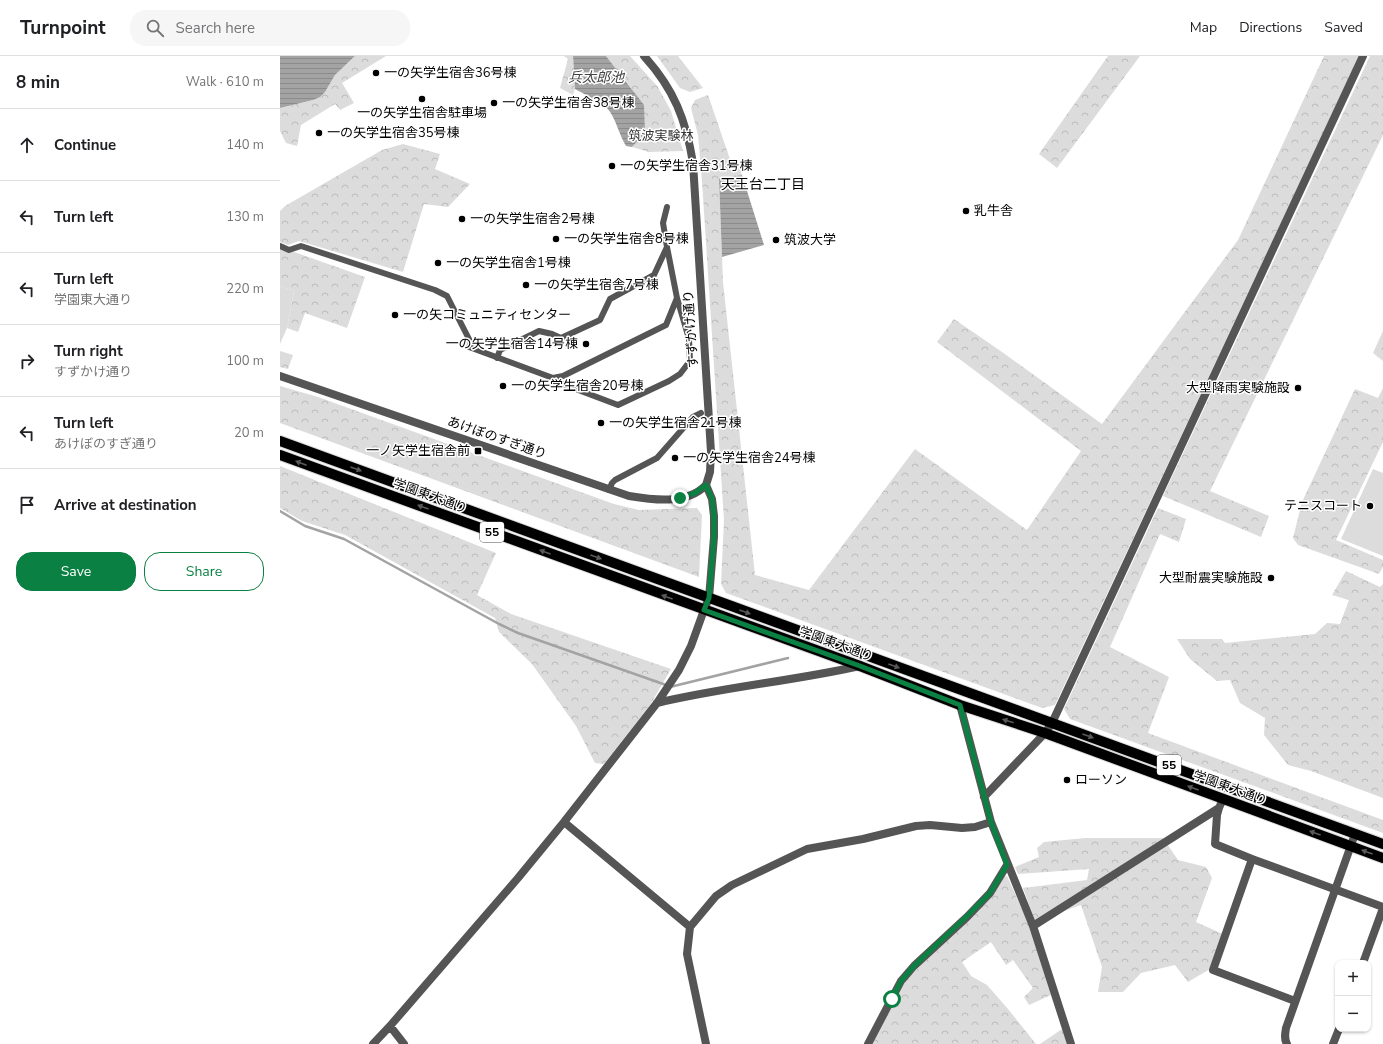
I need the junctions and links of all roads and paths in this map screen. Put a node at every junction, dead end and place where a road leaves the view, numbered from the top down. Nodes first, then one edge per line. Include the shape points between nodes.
1 (644, 56) edge
2 (1363, 56) edge
3 (667, 207) dead end
4 (280, 246) edge
5 (667, 247) junction
6 (677, 298) junction
7 (497, 358) junction
8 (280, 376) edge
9 (553, 378) junction
10 (701, 413) dead end
11 (280, 441) edge
12 (280, 455) edge
13 (706, 485) junction
14 (609, 490) junction
15 (709, 598) junction
16 (704, 610) junction
17 (860, 666) junction
18 (657, 703) junction
19 (960, 705) junction
20 (1052, 723) junction
21 (1045, 734) junction
22 (984, 797) junction
23 (1221, 804) junction
24 (564, 822) junction
25 (991, 822) junction
26 (1355, 834) junction
27 (1383, 844) edge
28 (1351, 846) junction
29 (1383, 858) edge
30 (1252, 859) junction
31 (1007, 865) junction
32 (1335, 889) junction
33 (1383, 908) edge
34 (1033, 926) junction
35 (690, 927) junction
36 (1364, 960) edge
37 (1295, 1001) junction
38 (390, 1026) junction
39 (1338, 1032) edge
40 (373, 1044) edge
41 (404, 1044) edge
42 (706, 1044) edge
43 (868, 1044) edge
44 (1071, 1044) edge
45 (1287, 1044) edge
46 (1333, 1044) edge

1 - 13 street, すずかけ通り via 666,83 676,101 686,128 693,163 711,452 710,472
2 - 20 street
3 - 5 street via 663,223
4 - 7 street via 289,250 301,246 447,296 471,342 469,347
5 - 6 street
5 - 7 street via 654,275 610,299 600,320 561,338 538,331 500,350
6 - 9 street via 666,325 563,376
6 - 9 street via 689,339 690,361 680,374 618,405
7 - 9 street
8 - 14 street, あけぼのすぎ通り
10 - 14 street via 693,417 657,458 615,480
11 -> 15 main road, 学園東大通り / 55
16 -> 12 main road, 学園東大通り / 55
13 - 14 street, あけぼのすぎ通り via 695,493 680,498 646,499
13 - 15 street via 712,499 714,516
15 - 16 street
15 -> 20 main road, 学園東大通り / 55
16 - 17 main road, 学園東大通り / 55
16 - 18 street via 680,670
17 - 18 street
17 - 19 main road, 学園東大通り / 55
18 - 24 street
21 -> 19 main road, 学園東大通り / 55
19 - 22 street
20 - 21 street
20 -> 26 main road, 学園東大通り / 55
21 - 22 street
23 -> 21 main road, 学園東大通り / 55
22 - 25 street
28 -> 23 main road, 学園東大通り / 55
23 - 30 street via 1217,815 1215,844
23 - 34 street
24 - 35 street
24 - 38 street
25 - 31 street
25 - 35 street via 962,828 916,826 807,849 732,885 716,896
26 - 27 main road, 学園東大通り / 55
26 - 28 street
29 -> 28 main road, 学園東大通り / 55
28 - 32 street
30 - 32 street
30 - 37 street via 1213,970
31 - 34 street
31 - 43 street via 990,893 901,981
32 - 33 street
32 - 37 street
33 - 36 street
34 - 44 street
35 - 42 street via 688,954
37 - 45 street via 1285,1035
38 - 40 street
38 - 41 street
39 - 46 street

